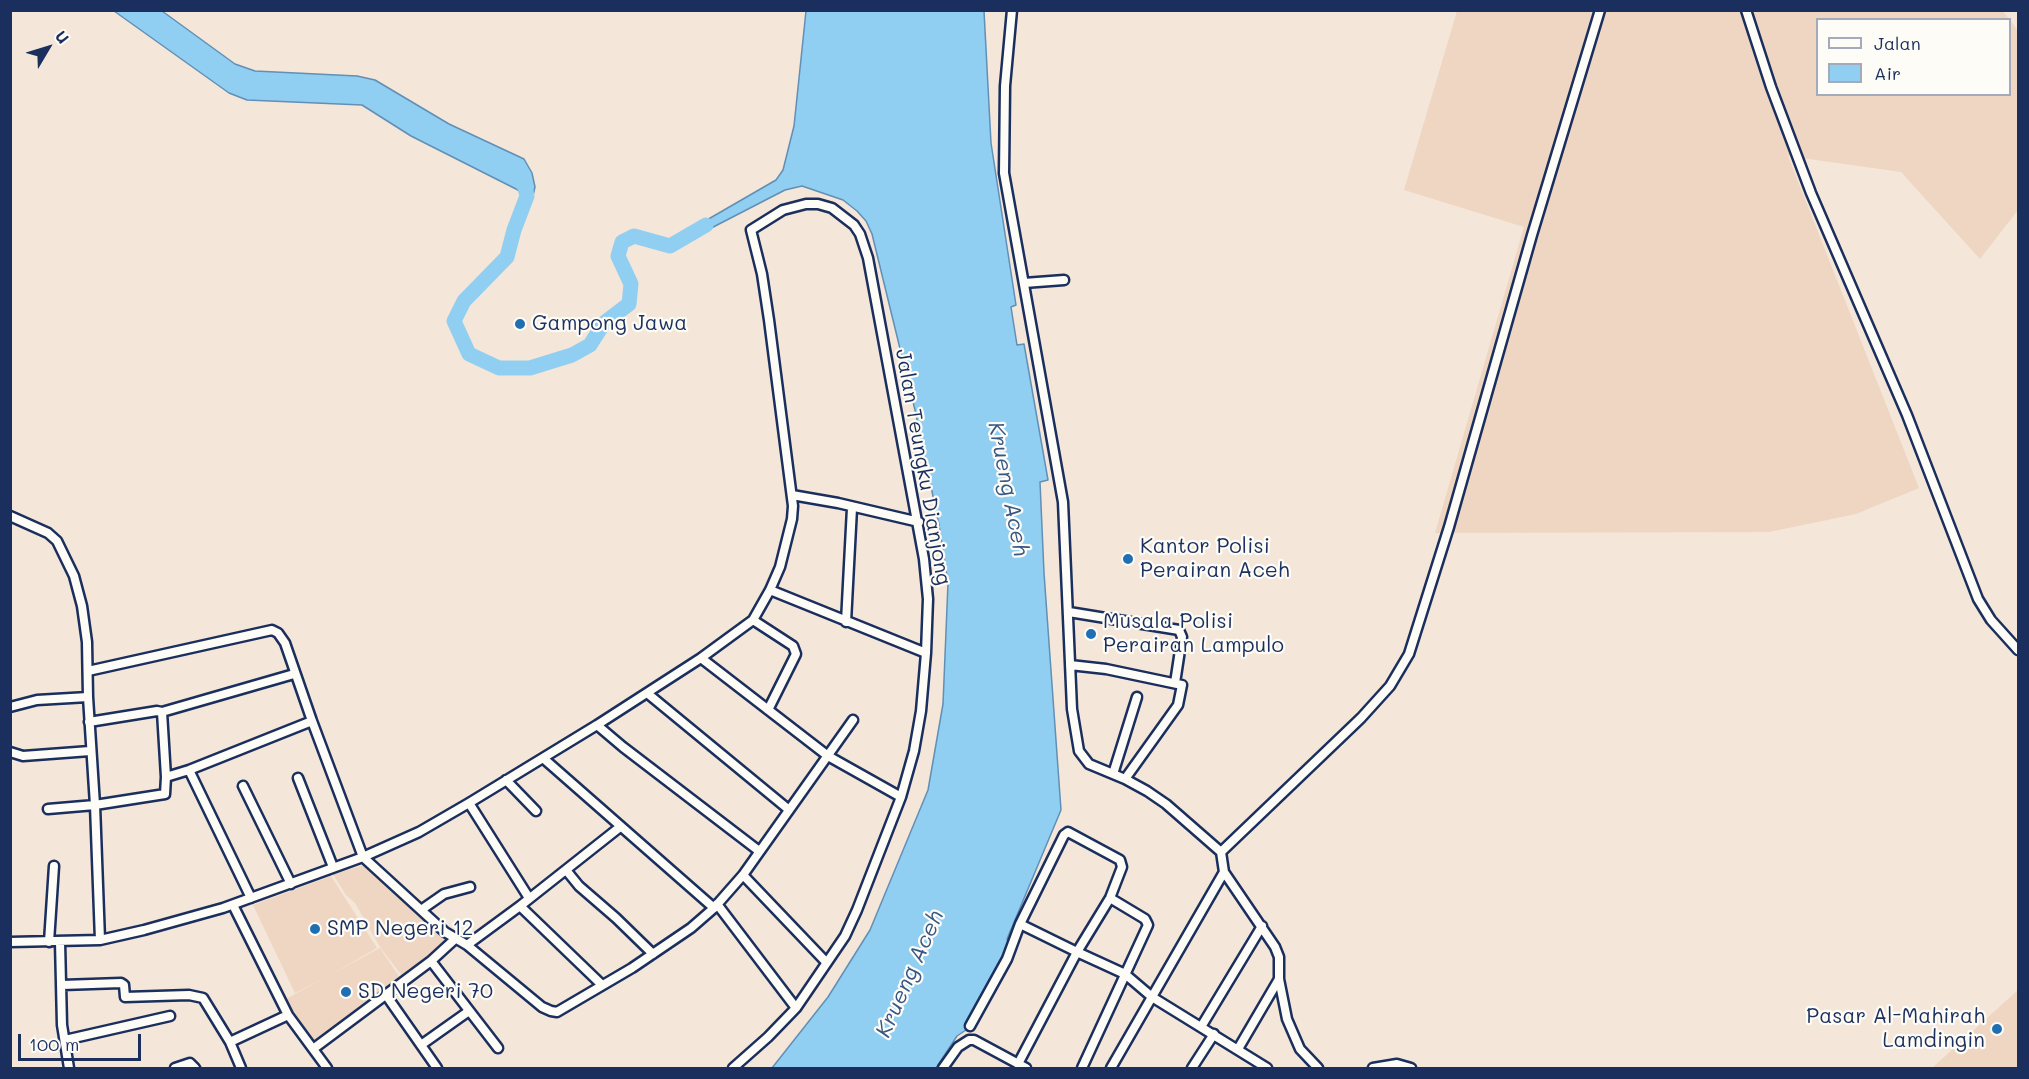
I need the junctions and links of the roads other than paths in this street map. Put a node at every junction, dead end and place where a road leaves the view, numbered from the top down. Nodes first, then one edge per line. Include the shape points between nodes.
1 (1011, 10) edge
2 (1600, 10) edge
3 (1746, 10) edge
4 (1064, 280) dead end
5 (1024, 283) junction
6 (792, 495) junction
7 (852, 508) junction
8 (10, 516) edge
9 (919, 522) junction
10 (770, 590) junction
11 (1069, 612) junction
12 (753, 620) junction
13 (846, 622) junction
14 (2019, 650) edge
15 (926, 654) junction
16 (701, 658) junction
17 (1070, 665) junction
18 (88, 671) junction
19 (294, 674) junction
20 (1175, 683) junction
21 (647, 693) junction
22 (87, 697) junction
23 (1137, 697) dead end
24 (10, 707) edge
25 (768, 710) junction
26 (162, 712) junction
27 (853, 720) dead end
28 (312, 721) junction
29 (89, 722) junction
30 (597, 725) junction
31 (90, 751) junction
32 (10, 752) edge
33 (828, 756) junction
34 (543, 758) junction
35 (189, 770) junction
36 (1113, 774) junction
37 (166, 777) junction
38 (298, 778) dead end
39 (1125, 779) junction
40 (506, 780) junction
41 (243, 786) dead end
42 (901, 797) junction
43 (469, 803) junction
44 (95, 805) junction
45 (788, 808) junction
46 (48, 809) dead end
47 (536, 811) dead end
48 (620, 827) junction
49 (759, 852) junction
50 (1221, 852) junction
51 (363, 857) junction
52 (54, 866) dead end
53 (333, 867) junction
54 (566, 870) junction
55 (1224, 872) junction
56 (742, 875) junction
57 (291, 884) junction
58 (470, 887) dead end
59 (251, 898) junction
60 (529, 898) junction
61 (1110, 898) junction
62 (233, 905) junction
63 (520, 906) junction
64 (716, 906) junction
65 (421, 910) junction
66 (1020, 924) junction
67 (1262, 926) junction
68 (455, 939) junction
69 (100, 940) junction
70 (10, 942) edge
71 (49, 942) junction
72 (60, 942) junction
73 (467, 945) junction
74 (1077, 952) junction
75 (653, 954) junction
76 (431, 961) junction
77 (826, 962) junction
78 (1125, 974) junction
79 (1279, 979) junction
80 (62, 985) junction
81 (602, 985) junction
82 (386, 995) junction
83 (1152, 997) junction
84 (796, 1008) junction
85 (470, 1011) junction
86 (288, 1015) junction
87 (170, 1016) dead end
88 (970, 1026) dead end
89 (1201, 1027) junction
90 (1214, 1034) junction
91 (65, 1040) junction
92 (230, 1042) junction
93 (421, 1045) junction
94 (498, 1048) dead end
95 (313, 1049) junction
96 (1238, 1049) junction
97 (1022, 1066) edge
98 (1262, 1067) edge
99 (1312, 1067) edge
100 (69, 1068) edge
101 (175, 1068) edge
102 (195, 1068) edge
103 (241, 1068) edge
104 (327, 1068) edge
105 (437, 1068) edge
106 (733, 1068) edge
107 (944, 1068) edge
108 (1082, 1068) edge
109 (1111, 1068) edge
110 (1192, 1068) edge
111 (1373, 1068) edge
112 (1411, 1068) edge

1 - 5 street via 1004,173
2 - 50 street via 1409,654 1390,686 1362,718
3 - 14 street via 1811,192 1906,415 1978,599 1991,620
4 - 5 street
5 - 11 street via 1063,502
6 - 7 street
6 - 9 street, Jalan Teungku Dianjong via 769,320 751,230 783,210 818,204 843,215 860,234 868,258
6 - 10 street via 792,519
7 - 9 street
7 - 13 street
8 - 18 street via 48,533 64,553 82,606
9 - 15 street, Jalan Teungku Dianjong via 926,578
10 - 12 street
10 - 13 street
11 - 17 street
11 - 20 street via 1179,630 1182,637
12 - 16 street
12 - 25 street via 793,646 796,654
13 - 15 street
15 - 42 street, Jalan Teungku Dianjong via 918,731
16 - 21 street
16 - 25 street
17 - 20 street
17 - 36 street via 1074,726 1081,755 1089,764
18 - 19 street via 272,630 285,643
18 - 22 street
19 - 26 street
19 - 28 street
20 - 39 street via 1182,685 1178,705
21 - 30 street
21 - 45 street
22 - 24 street via 37,700
22 - 29 street
23 - 36 street
25 - 33 street
26 - 29 street
26 - 37 street
27 - 33 street
28 - 35 street
28 - 51 street
29 - 31 street
30 - 34 street
30 - 49 street
31 - 32 street via 23,756
31 - 44 street
33 - 42 street
33 - 45 street
34 - 40 street
34 - 48 street
35 - 37 street
35 - 59 street
36 - 39 street
37 - 44 street via 163,795
38 - 53 street
39 - 50 street via 1156,796
40 - 43 street
40 - 47 street
41 - 57 street
42 - 77 street, Jalan Teungku Dianjong via 857,910 845,936
43 - 51 street via 419,832
43 - 60 street
44 - 46 street
44 - 69 street
45 - 49 street
48 - 54 street
48 - 64 street
49 - 56 street
50 - 55 street
51 - 53 street
51 - 65 street
52 - 71 street
53 - 57 street
54 - 60 street
54 - 75 street
55 - 67 street
55 - 83 street
56 - 64 street
56 - 77 street
57 - 59 street
58 - 65 street via 444,894
59 - 62 street
60 - 63 street
61 - 66 street via 1122,867 1120,860 1066,833
61 - 74 street
61 - 78 street via 1148,922
62 - 69 street
62 - 86 street
63 - 73 street
63 - 81 street
64 - 75 street
64 - 84 street
65 - 68 street
66 - 74 street
66 - 88 street
67 - 79 street via 1275,947
67 - 89 street
68 - 73 street
68 - 76 street
69 - 72 street
70 - 71 street
71 - 72 street
72 - 80 street
73 - 81 street via 551,1011
74 - 78 street
74 - 97 street
75 - 81 street
76 - 82 street
76 - 85 street
77 - 84 street, Jalan Teungku Dianjong
78 - 83 street
78 - 108 street
79 - 96 street
79 - 99 street via 1287,1019
80 - 91 street
80 - 92 street via 121,982 125,997 198,997 208,1004
82 - 93 street
82 - 95 street
83 - 89 street
83 - 109 street
84 - 106 street, Jalan Teungku Dianjong
85 - 93 street
85 - 94 street
86 - 92 street
86 - 95 street
87 - 91 street
89 - 90 street
90 - 96 street
90 - 110 street
91 - 100 street
92 - 103 street
93 - 105 street
95 - 104 street
96 - 98 street
97 - 107 street via 969,1040 958,1047
101 - 102 street via 190,1063
111 - 112 street

